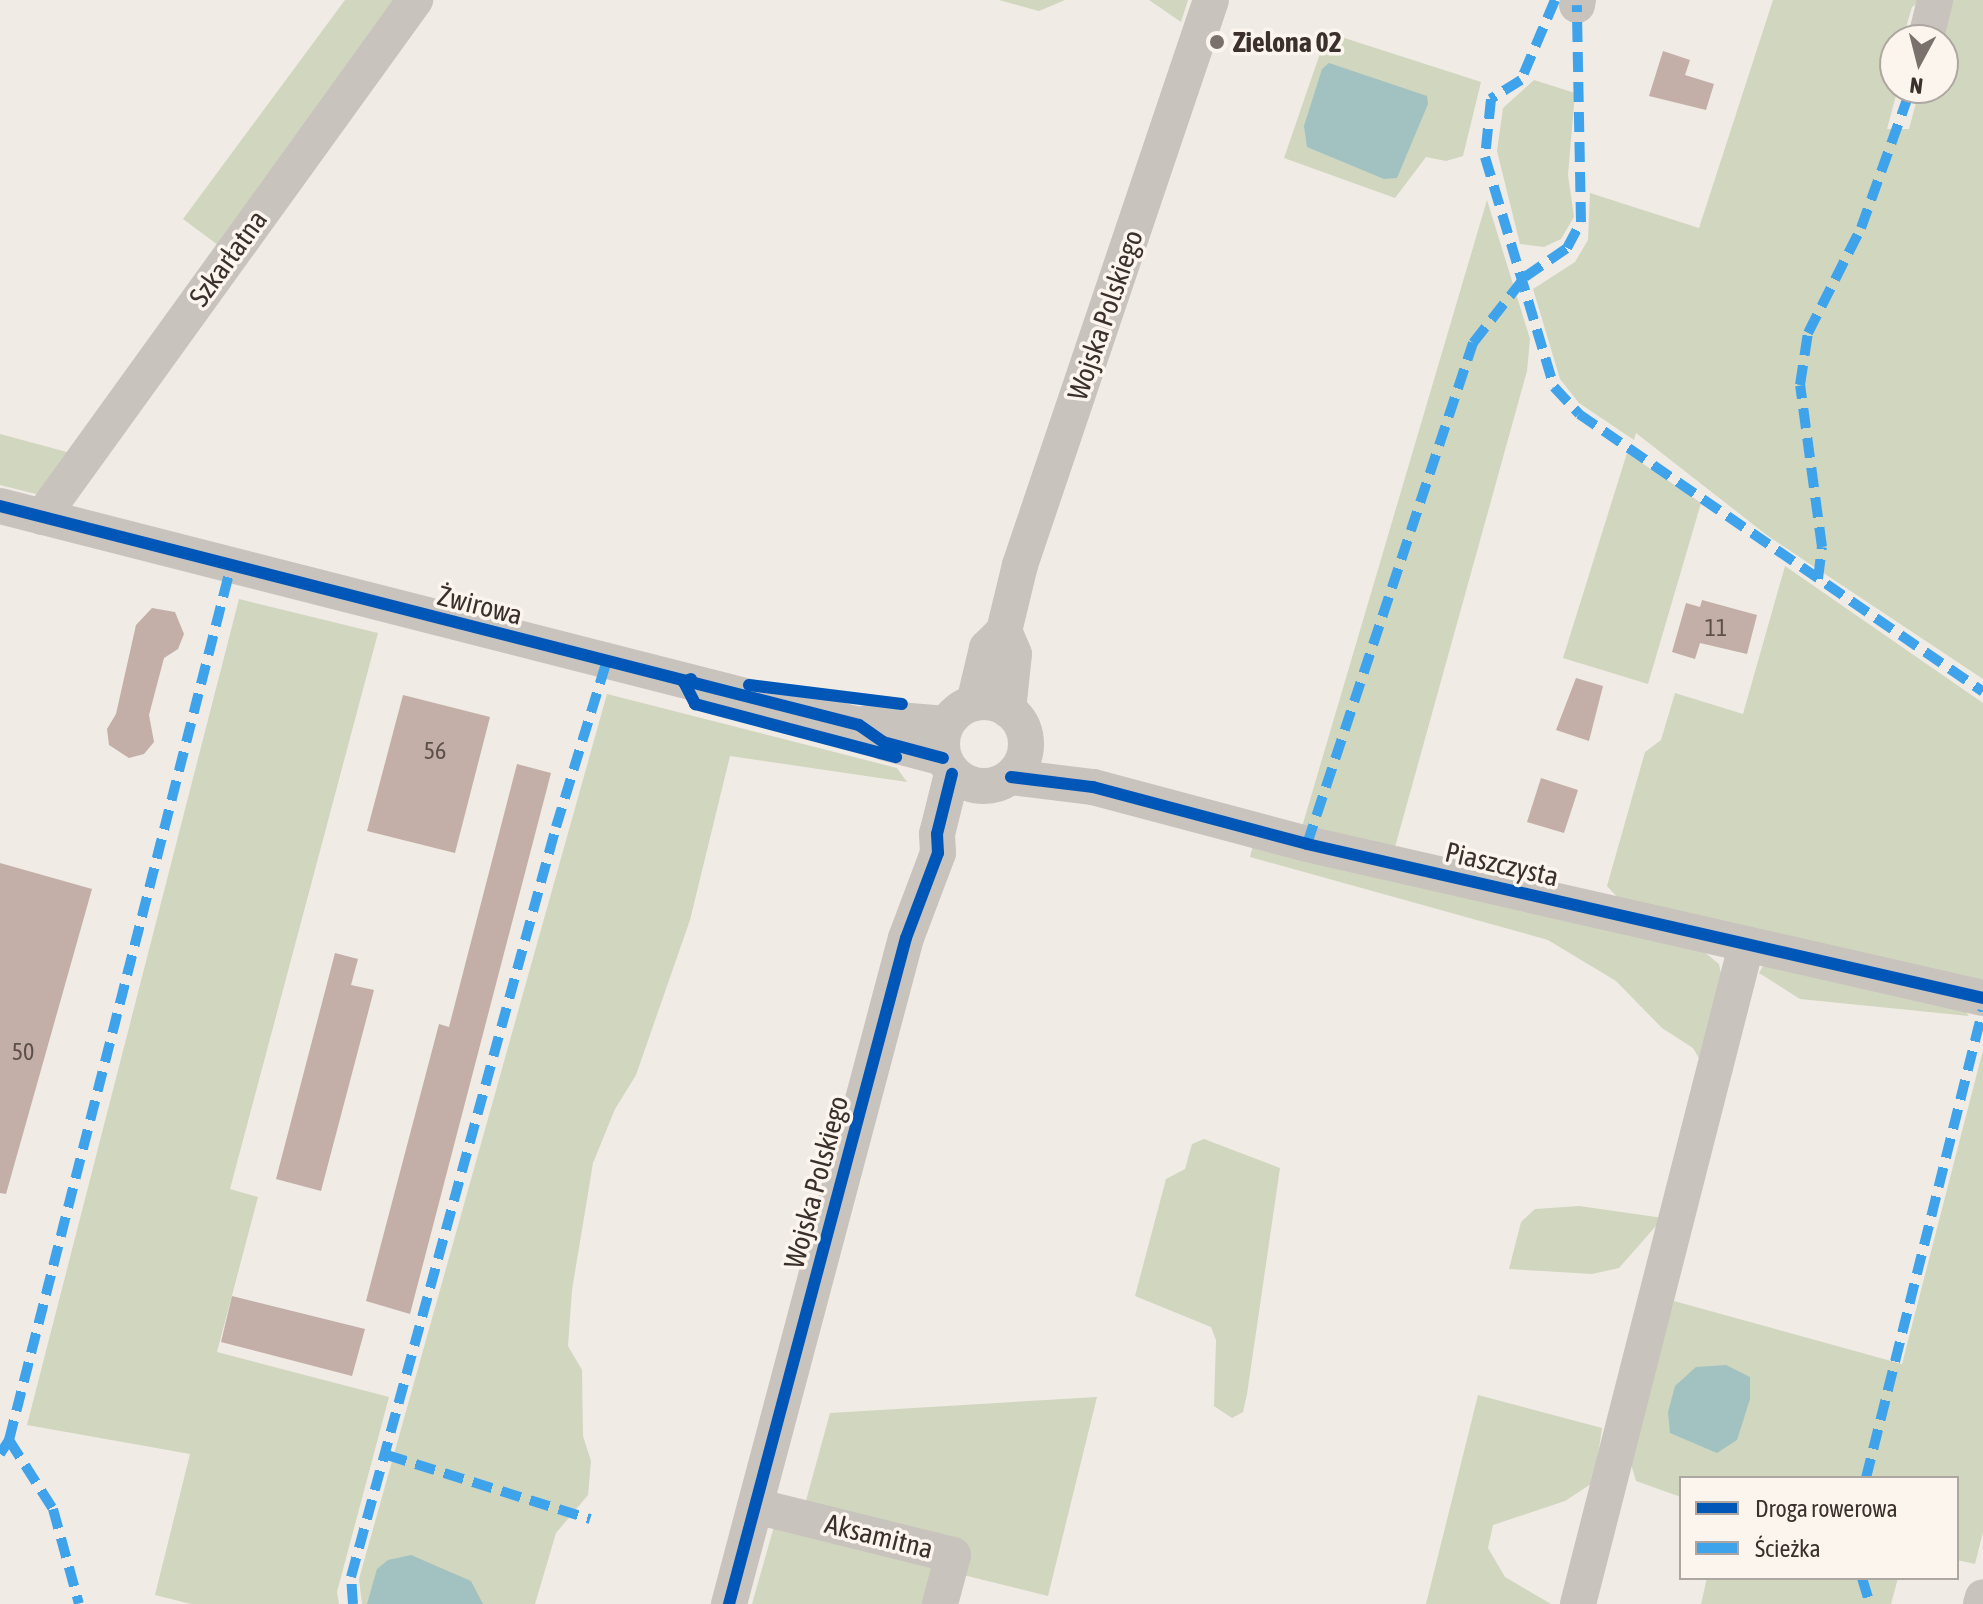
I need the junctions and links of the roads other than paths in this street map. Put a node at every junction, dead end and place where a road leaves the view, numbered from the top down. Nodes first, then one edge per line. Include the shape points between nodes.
1 (415, 0) edge
2 (1211, 0) edge
3 (0, 506) edge
4 (42, 517) junction
5 (980, 748) junction
6 (1746, 946) junction
7 (1983, 998) edge
8 (755, 1506) junction
9 (1983, 1597) edge
10 (729, 1604) edge
11 (940, 1604) edge
12 (1578, 1604) edge
13 (1981, 1604) edge

1 - 4 street, Szkarłatna
2 - 5 street, Wojska Polskiego via 1020,565 1004,631 1014,654
3 - 4 street, Żwirowa
4 - 5 street, Żwirowa via 859,725 883,742
5 - 6 street, Piaszczysta via 1093,787 1307,844
5 - 8 street, Wojska Polskiego via 937,834 938,853 906,938
6 - 7 street, Piaszczysta
6 - 12 street
8 - 10 street, Wojska Polskiego
8 - 11 street, Aksamitna via 953,1555
9 - 13 street

